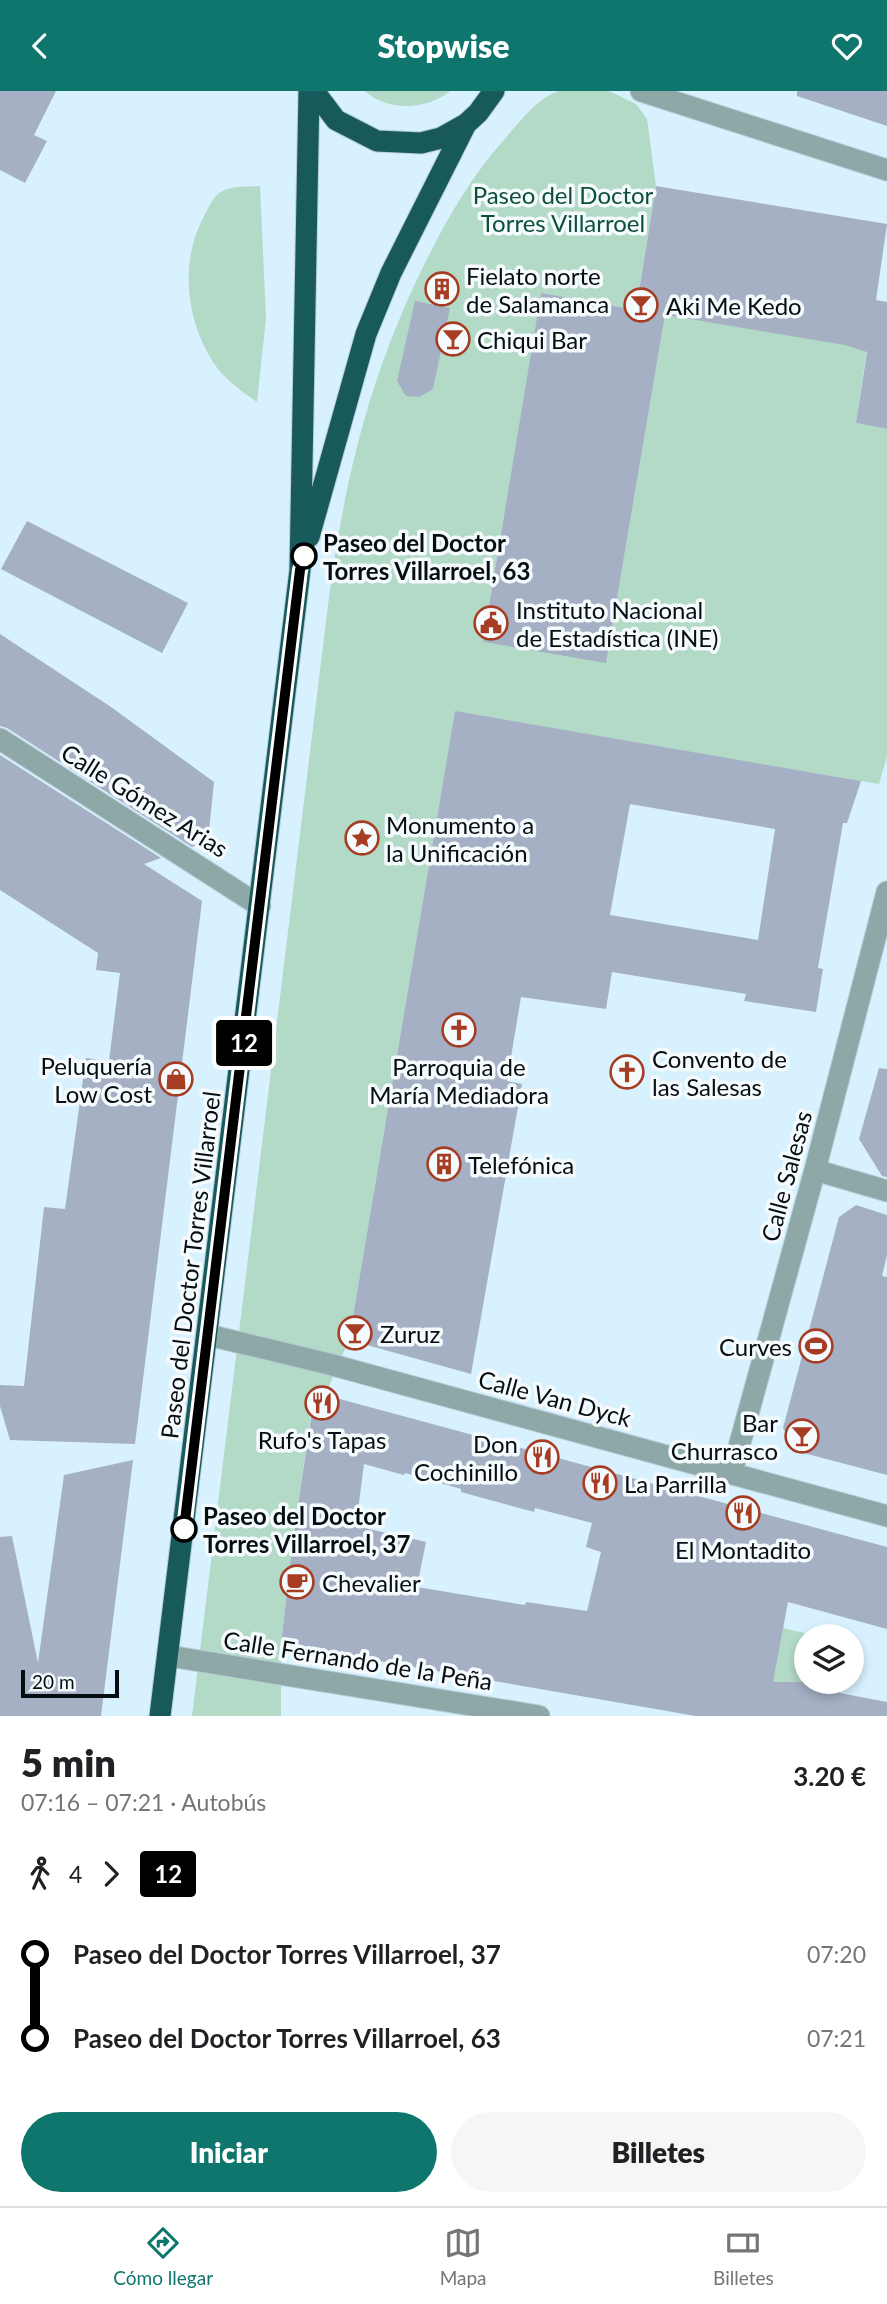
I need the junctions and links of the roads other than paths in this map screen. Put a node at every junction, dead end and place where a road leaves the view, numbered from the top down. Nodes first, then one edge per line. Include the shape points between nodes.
1 (311, 91) edge
2 (641, 91) edge
3 (498, 93) edge
4 (466, 124) junction
5 (887, 170) edge
6 (300, 570) junction
7 (0, 739) edge
8 (887, 892) edge
9 (260, 905) junction
10 (815, 1170) junction
11 (887, 1191) edge
12 (208, 1335) junction
13 (732, 1472) junction
14 (887, 1516) edge
15 (169, 1656) junction
16 (160, 1716) edge
17 (539, 1716) edge

1 - 4 highway via 336,120 377,141 421,143
1 - 6 highway, Paseo del Doctor Torres Villarroel
2 - 5 street
3 - 4 highway
4 - 6 highway, Paseo del Doctor Torres Villarroel via 391,273 366,334
6 - 9 highway, Paseo del Doctor Torres Villarroel
7 - 9 street, Calle Gómez Arias
8 - 10 street, Calle Salesas
9 - 12 highway, Paseo del Doctor Torres Villarroel
10 - 11 street
10 - 13 street, Calle Salesas
12 - 13 street, Calle Van Dyck
12 - 15 highway, Paseo del Doctor Torres Villarroel
13 - 14 street, Calle Van Dyck
15 - 16 highway, Paseo del Doctor Torres Villarroel
15 - 17 street, Calle Fernando de la Peña

